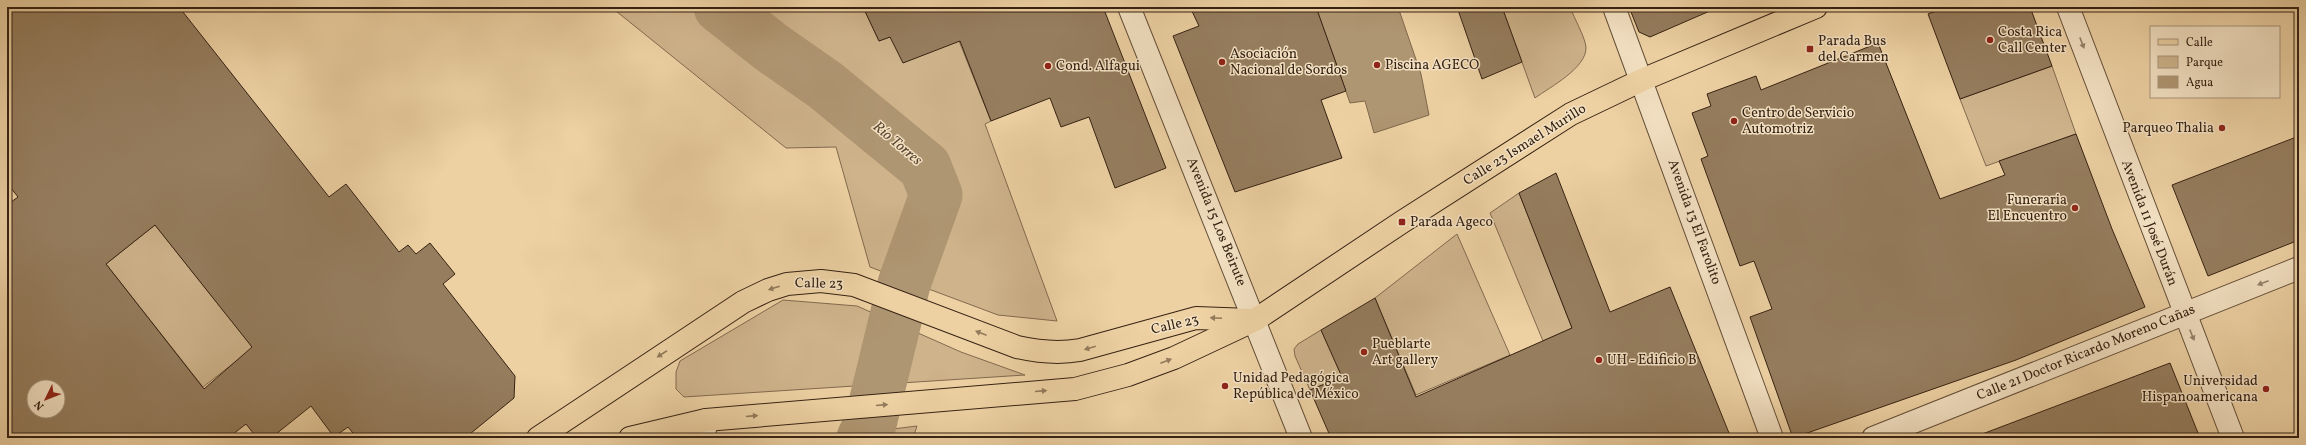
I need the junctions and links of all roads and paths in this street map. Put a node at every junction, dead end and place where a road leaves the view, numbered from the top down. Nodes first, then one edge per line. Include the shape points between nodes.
1 (1129, 7) edge
2 (1614, 7) edge
3 (1816, 7) edge
4 (2068, 7) edge
5 (1642, 80) junction
6 (2299, 268) edge
7 (2184, 314) junction
8 (1254, 320) junction
9 (708, 426) edge
10 (538, 438) edge
11 (630, 438) edge
12 (1301, 438) edge
13 (1772, 438) edge
14 (1873, 438) edge
15 (2233, 438) edge

1 - 8 street, Avenida 15 Los Beirute
2 - 5 street, Avenida 13 El Farolito
3 - 5 main road, Calle 23 Ismael Murillo
4 -> 7 street, Avenida 11 José Durán
5 - 8 main road, Calle 23 Ismael Murillo via 1571,114
5 - 13 street, Avenida 13 El Farolito
6 -> 7 street, Calle 21 Doctor Ricardo Moreno Cañas
7 - 14 street, Calle 21 Doctor Ricardo Moreno Cañas
7 -> 15 street, Avenida 11 José Durán
9 -> 8 main road, Calle 23 via 1075,389 1128,375 1174,358
8 -> 10 main road, Calle 23 via 1196,318 1063,353 1041,353 1017,347 854,285 821,282 787,284 743,302
8 - 12 street, Avenida 15 Los Beirute
9 - 11 main road, Calle 23

